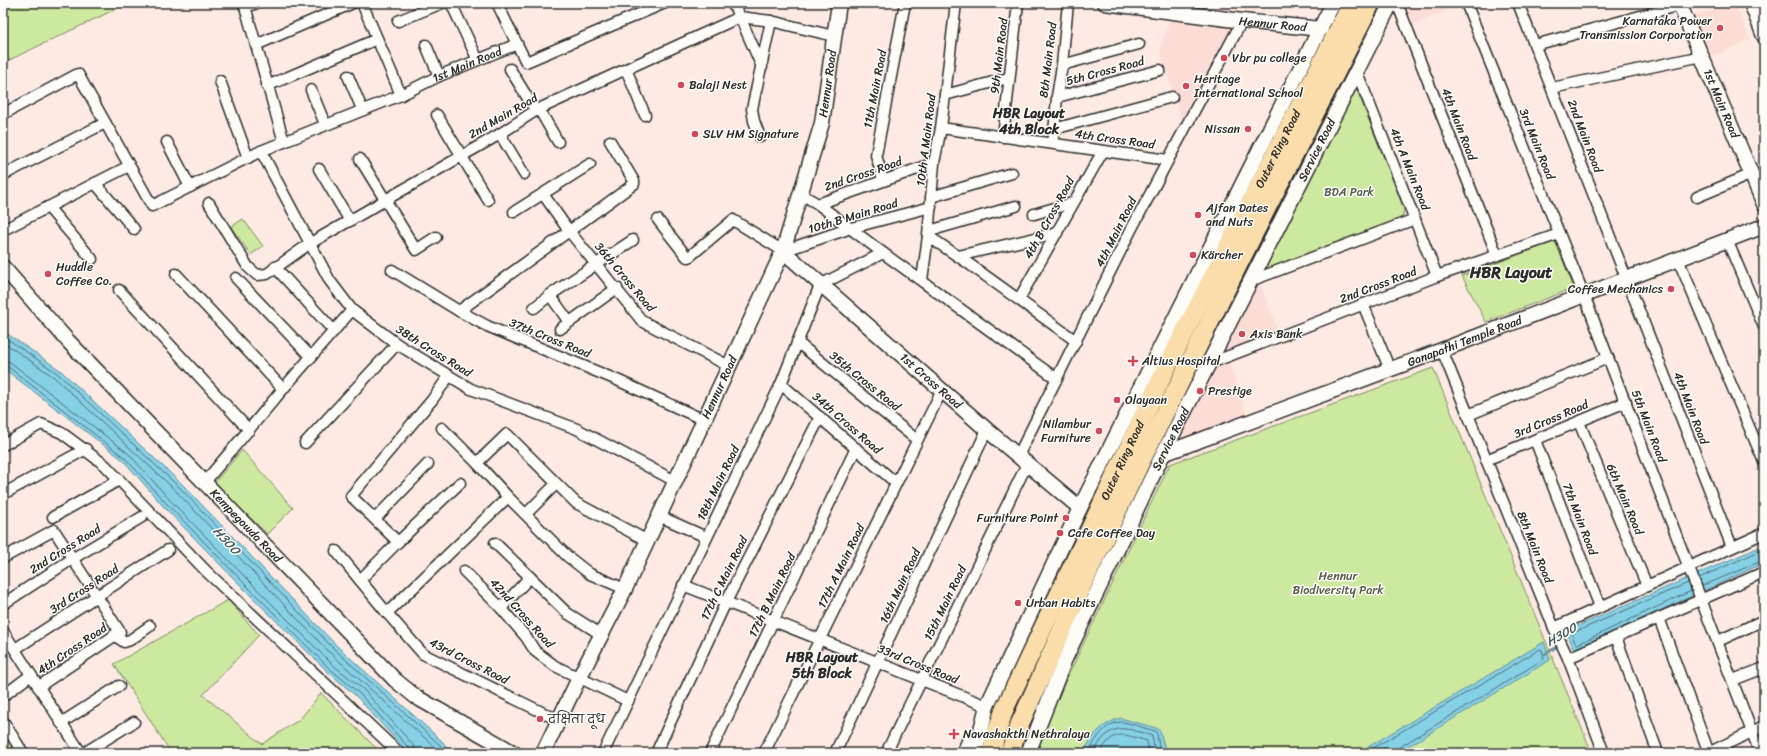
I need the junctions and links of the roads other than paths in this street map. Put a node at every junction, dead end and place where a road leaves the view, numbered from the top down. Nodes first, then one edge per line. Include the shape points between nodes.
1 (258, 3) edge
2 (353, 3) edge
3 (362, 3) edge
4 (442, 3) edge
5 (450, 3) edge
6 (497, 3) edge
7 (665, 3) edge
8 (732, 3) edge
9 (839, 3) edge
10 (905, 3) edge
11 (956, 3) edge
12 (1018, 3) edge
13 (1068, 3) edge
14 (1105, 3) edge
15 (1333, 3) edge
16 (1352, 3) edge
17 (1371, 3) edge
18 (1391, 3) edge
19 (1397, 3) edge
20 (1466, 3) edge
21 (1518, 3) edge
22 (1751, 3) edge
23 (1683, 4) edge
24 (245, 5) edge
25 (740, 17) junction
26 (398, 21) dead end
27 (771, 21) junction
28 (1242, 21) junction
29 (1321, 29) junction
30 (834, 36) junction
31 (1764, 36) edge
32 (377, 39) junction
33 (517, 44) junction
34 (1139, 44) dead end
35 (256, 45) junction
36 (426, 45) dead end
37 (1535, 46) junction
38 (1702, 56) junction
39 (478, 60) junction
40 (1062, 65) junction
41 (762, 67) junction
42 (510, 69) dead end
43 (626, 69) junction
44 (1160, 70) dead end
45 (1357, 72) junction
46 (348, 76) dead end
47 (439, 76) junction
48 (1008, 78) junction
49 (220, 81) dead end
50 (267, 86) junction
51 (1552, 88) junction
52 (311, 90) dead end
53 (945, 94) junction
54 (401, 95) junction
55 (1057, 97) junction
56 (1172, 97) dead end
57 (362, 109) junction
58 (537, 110) junction
59 (3, 114) edge
60 (437, 115) dead end
61 (645, 115) dead end
62 (105, 123) junction
63 (325, 124) junction
64 (941, 128) junction
65 (1054, 129) junction
66 (500, 134) junction
67 (760, 137) dead end
68 (1003, 137) junction
69 (610, 141) dead end
70 (167, 142) dead end
71 (284, 142) junction
72 (558, 142) dead end
73 (1051, 143) junction
74 (261, 151) junction
75 (1103, 151) junction
76 (462, 155) junction
77 (248, 158) junction
78 (360, 158) dead end
79 (1168, 160) junction
80 (934, 163) junction
81 (590, 164) dead end
82 (129, 166) junction
83 (319, 169) dead end
84 (1012, 173) dead end
85 (524, 174) dead end
86 (1752, 174) junction
87 (3, 175) edge
88 (883, 180) junction
89 (95, 183) junction
90 (190, 187) junction
91 (543, 194) junction
92 (801, 194) junction
93 (1697, 197) dead end
94 (386, 200) junction
95 (488, 200) dead end
96 (931, 202) junction
97 (209, 203) dead end
98 (1072, 203) junction
99 (818, 204) junction
100 (1764, 204) edge
101 (1016, 206) dead end
102 (48, 207) junction
103 (514, 212) dead end
104 (1034, 214) dead end
105 (1415, 219) junction
106 (658, 220) dead end
107 (350, 221) junction
108 (1764, 226) edge
109 (851, 228) junction
110 (134, 229) dead end
111 (3, 230) edge
112 (570, 231) junction
113 (928, 233) junction
114 (1057, 233) junction
115 (1559, 234) junction
116 (436, 236) dead end
117 (633, 240) dead end
118 (1727, 240) junction
119 (309, 244) junction
120 (783, 251) junction
121 (883, 253) junction
122 (1496, 255) junction
123 (958, 256) junction
124 (92, 259) dead end
125 (1678, 259) junction
126 (596, 264) junction
127 (3, 267) edge
128 (275, 267) junction
129 (392, 270) dead end
130 (176, 274) dead end
131 (1437, 276) junction
132 (236, 278) dead end
133 (1627, 279) junction
134 (922, 280) junction
135 (1250, 281) junction
136 (820, 285) junction
137 (617, 288) junction
138 (119, 290) dead end
139 (550, 295) junction
140 (1584, 295) junction
141 (1019, 299) junction
142 (1363, 304) junction
143 (534, 308) dead end
144 (352, 310) junction
145 (459, 311) junction
146 (569, 322) junction
147 (1764, 327) edge
148 (560, 329) dead end
149 (334, 332) junction
150 (1076, 341) junction
151 (796, 342) junction
152 (397, 344) junction
153 (1442, 350) junction
154 (310, 357) junction
155 (1608, 358) junction
156 (1208, 364) junction
157 (729, 366) junction
158 (1390, 370) junction
159 (449, 376) junction
160 (1057, 379) junction
161 (781, 384) junction
162 (283, 389) junction
163 (942, 390) junction
164 (1626, 402) junction
165 (1468, 415) junction
166 (820, 417) junction
167 (704, 420) junction
168 (1579, 422) junction
169 (442, 428) dead end
170 (249, 430) junction
171 (986, 430) junction
172 (917, 440) junction
173 (1535, 440) junction
174 (305, 444) dead end
175 (3, 445) edge
176 (856, 448) junction
177 (86, 449) junction
178 (1163, 454) junction
179 (1022, 460) junction
180 (1486, 460) junction
181 (1764, 462) edge
182 (477, 463) junction
183 (428, 464) dead end
184 (119, 480) junction
185 (675, 481) junction
186 (204, 483) junction
187 (460, 483) dead end
188 (896, 483) junction
189 (556, 484) junction
190 (3, 494) edge
191 (508, 497) junction
192 (1080, 508) junction
193 (526, 514) junction
194 (53, 516) dead end
195 (659, 516) junction
196 (142, 517) dead end
197 (374, 519) junction
198 (1764, 533) edge
199 (706, 537) junction
200 (646, 540) junction
201 (398, 542) junction
202 (495, 543) dead end
203 (1732, 547) junction
204 (168, 550) dead end
205 (336, 551) dead end
206 (3, 558) edge
207 (72, 558) junction
208 (1689, 566) junction
209 (464, 571) dead end
210 (1764, 572) edge
211 (530, 577) junction
212 (360, 580) junction
213 (683, 585) junction
214 (1647, 586) junction
215 (625, 589) junction
216 (97, 596) junction
217 (1702, 599) junction
218 (726, 602) junction
219 (3, 604) edge
220 (1600, 607) junction
221 (501, 608) junction
222 (387, 613) junction
223 (1659, 618) junction
224 (1764, 620) edge
225 (774, 621) junction
226 (150, 626) dead end
227 (1554, 628) junction
228 (3, 631) edge
229 (117, 633) junction
230 (602, 635) junction
231 (1616, 637) junction
232 (820, 640) junction
233 (1718, 641) junction
234 (15, 649) junction
235 (1568, 658) junction
236 (878, 663) junction
237 (1764, 668) edge
238 (31, 675) junction
239 (579, 678) junction
240 (922, 680) junction
241 (1733, 680) junction
242 (119, 686) dead end
243 (38, 687) junction
244 (3, 696) edge
245 (628, 701) junction
246 (987, 706) junction
247 (558, 720) junction
248 (3, 721) edge
249 (134, 722) dead end
250 (61, 723) junction
251 (1764, 726) edge
252 (1752, 731) junction
253 (969, 736) dead end
254 (23, 753) edge
255 (81, 753) edge
256 (84, 753) edge
257 (399, 753) edge
258 (514, 753) edge
259 (543, 753) edge
260 (603, 753) edge
261 (656, 753) edge
262 (710, 753) edge
263 (764, 753) edge
264 (835, 753) edge
265 (886, 753) edge
266 (962, 753) edge
267 (975, 753) edge
268 (992, 753) edge
269 (1010, 753) edge
270 (1028, 753) edge
271 (1604, 753) edge
272 (1658, 753) edge
273 (1708, 753) edge
274 (1760, 753) edge

1 - 24 street
2 - 35 street
3 - 32 street
4 - 26 street
5 - 39 street
6 - 33 street
7 - 33 street, 1st Main Road via 526,62
8 - 25 street
9 - 30 street, Hennur Road
10 - 88 street, 11th Main Road via 876,155
11 - 53 street, 10th A Main Road
12 - 48 street, 9th Main Road
13 - 40 street, 8th Main Road
14 - 28 street, Hennur Road
15 - 29 street
16 - 268 highway, Outer Ring Road via 1163,375 1095,515 1005,708
17 - 269 highway, Outer Ring Road via 1140,463 1018,728
18 - 45 street, Service Road
19 - 122 street, 4th Main Road
20 - 115 street, 3rd Main Road
21 - 37 street, 2nd Main Road
22 - 31 street
23 - 37 street
23 - 38 street, 1st Main Road
24 - 35 street
25 - 27 street
25 - 41 street
25 - 43 street, 2nd Main Road
27 - 30 street
27 - 41 street
28 - 29 street, Hennur Road
28 - 79 street, 4th Main Road
29 - 192 street
30 - 92 street, Hennur Road via 822,123
32 - 50 street
32 - 54 street
33 - 39 street, 1st Main Road
34 - 40 street
35 - 50 street
36 - 47 street
37 - 51 street, 2nd Main Road
38 - 51 street
38 - 86 street, 1st Main Road
39 - 47 street, 1st Main Road
40 - 55 street, 8th Main Road
41 - 67 street via 752,109
42 - 58 street
43 - 58 street, 2nd Main Road
43 - 61 street
44 - 55 street, 5th Cross Road
45 - 105 street, 4th A Main Road
45 - 135 street, Service Road
46 - 57 street
47 - 54 street, 1st Main Road
48 - 53 street
48 - 68 street, 9th Main Road
49 - 77 street
50 - 71 street
51 - 133 street, 2nd Main Road
52 - 63 street
53 - 64 street, 10th A Main Road
54 - 57 street, 1st Main Road
55 - 65 street, 8th Main Road
56 - 65 street
57 - 63 street, 1st Main Road
58 - 66 street, 2nd Main Road
58 - 72 street
59 - 62 street via 78,74
60 - 76 street
62 - 82 street
62 - 87 street
63 - 71 street, 1st Main Road
64 - 68 street, 4th Cross Road
64 - 80 street, 10th A Main Road
65 - 73 street, 8th Main Road
66 - 76 street, 2nd Main Road
66 - 85 street
68 - 73 street, 4th Cross Road
69 - 112 street via 635,183
70 - 90 street
71 - 74 street, 1st Main Road
73 - 75 street, 4th Cross Road
74 - 77 street, 1st Main Road
74 - 119 street, 38th Cross Road
75 - 79 street, 4th Cross Road
75 - 98 street, 4th B Cross Road
76 - 94 street, 2nd Main Road
76 - 95 street
77 - 90 street, 1st Main Road
78 - 94 street
79 - 150 street, 4th Main Road
80 - 88 street, 2nd Cross Road
80 - 96 street, 10th A Main Road
81 - 91 street
82 - 89 street
82 - 90 street, 1st Main Road via 152,206
83 - 107 street
84 - 96 street, 10th B Main Road
86 - 93 street
86 - 100 street, 1st Main Road
88 - 99 street, 2nd Cross Road
89 - 102 street
89 - 110 street
91 - 103 street
91 - 112 street, 36th Cross Road
92 - 99 street, 2nd Cross Road
92 - 120 street, Hennur Road
94 - 107 street, 2nd Main Road
94 - 116 street via 416,250
96 - 109 street, 10th B Main Road
96 - 113 street, 10th A Main Road
97 - 128 street, 2nd Main Road via 248,267 257,275 266,274
98 - 104 street
98 - 114 street, 4th B Cross Road
99 - 109 street
101 - 113 street
102 - 111 street
102 - 124 street
105 - 131 street, 4th A Main Road
105 - 135 street
106 - 120 street via 687,257 733,220
107 - 119 street, 2nd Main Road
108 - 118 street, Ganapathi Temple Road
109 - 120 street, 10th B Main Road
109 - 121 street
112 - 126 street, 36th Cross Road
112 - 145 street
113 - 123 street
113 - 134 street, 10th A Main Road
114 - 123 street
114 - 141 street, 4th B Cross Road
115 - 122 street, 2nd Cross Road
115 - 140 street, 3rd Main Road
117 - 126 street
118 - 125 street, Ganapathi Temple Road
118 - 147 street
119 - 128 street, 2nd Main Road
119 - 144 street, 38th Cross Road via 330,281
120 - 136 street, 1st Cross Road
120 - 157 street, Hennur Road
121 - 134 street
121 - 136 street
122 - 131 street, 2nd Cross Road
123 - 141 street
125 - 133 street, Ganapathi Temple Road
125 - 181 street
126 - 137 street, 36th Cross Road
126 - 139 street
127 - 186 street, Kempegowda Road via 68,341
128 - 149 street
129 - 145 street, 37th Cross Road
130 - 162 street
131 - 142 street, 2nd Cross Road
132 - 154 street
133 - 140 street, Ganapathi Temple Road
133 - 203 street, 4th Main Road
134 - 160 street
135 - 156 street, Service Road
136 - 151 street, 18th Main Road
136 - 163 street, 1st Cross Road
137 - 146 street
137 - 157 street, 36th Cross Road via 642,321
138 - 170 street
139 - 143 street
139 - 146 street
140 - 153 street, Ganapathi Temple Road
140 - 155 street, 5th Main Road
141 - 150 street
142 - 156 street, 2nd Cross Road
142 - 158 street
144 - 149 street
144 - 152 street, 38th Cross Road
145 - 167 street, 37th Cross Road via 487,326 603,374
146 - 148 street
149 - 154 street
150 - 160 street, 4th Main Road
151 - 161 street, 18th Main Road
151 - 172 street, 35th Cross Road
152 - 159 street, 38th Cross Road
152 - 174 street
153 - 158 street, Ganapathi Temple Road
153 - 165 street, 8th Main Road
154 - 162 street
155 - 164 street, 5th Main Road
155 - 165 street
156 - 178 street, Service Road
157 - 167 street, Hennur Road
158 - 178 street, Ganapathi Temple Road
159 - 185 street, 38th Cross Road via 471,389 577,429
159 - 197 street via 432,400 351,496
160 - 179 street, 4th Main Road
161 - 166 street, 34th Cross Road
161 - 199 street, 18th Main Road
162 - 170 street
163 - 171 street, 1st Cross Road
163 - 172 street, 17th A Main Road
164 - 168 street, 3rd Cross Road
164 - 208 street, 5th Main Road
165 - 180 street, 8th Main Road
166 - 176 street, 34th Cross Road
166 - 218 street, 17th C Main Road
167 - 185 street, Hennur Road
168 - 173 street, 3rd Cross Road
168 - 214 street, 6th Main Road
169 - 182 street
170 - 186 street
171 - 179 street, 1st Cross Road
171 - 236 street, 16th Main Road
172 - 188 street, 17th A Main Road
173 - 180 street, 3rd Cross Road
173 - 220 street, 7th Main Road
175 - 177 street via 41,424 62,433
176 - 188 street, 34th Cross Road
176 - 225 street, 17th B Main Road
177 - 184 street
177 - 190 street
178 - 270 street, Service Road via 1065,659
179 - 192 street, 1st Cross Road
179 - 240 street, 15th Main Road
180 - 227 street, 8th Main Road
182 - 189 street via 507,434
182 - 191 street
183 - 197 street
184 - 194 street
184 - 257 street via 206,571
185 - 195 street, Hennur Road
186 - 258 street, Kempegowda Road via 395,680 416,697
187 - 201 street
188 - 232 street, 17th A Main Road
189 - 193 street
189 - 200 street via 576,503
191 - 193 street
191 - 222 street
192 - 246 street
193 - 215 street via 567,556 590,574
195 - 199 street
195 - 200 street, Hennur Road
196 - 207 street, 2nd Cross Road
197 - 201 street
198 - 203 street
199 - 213 street, 18th Main Road
200 - 215 street, Hennur Road
201 - 212 street
202 - 211 street
203 - 208 street
204 - 216 street, 3rd Cross Road
205 - 212 street, 43rd Cross Road
206 - 207 street via 54,530
207 - 216 street
207 - 219 street, 2nd Cross Road
208 - 214 street
208 - 217 street, 5th Main Road
209 - 221 street, 42nd Cross Road
210 - 217 street
211 - 221 street
211 - 230 street via 567,613
212 - 222 street, 43rd Cross Road
213 - 218 street, 33rd Cross Road
213 - 245 street, 18th Main Road
214 - 220 street
215 - 230 street, Hennur Road
216 - 229 street
216 - 234 street, 3rd Cross Road
217 - 223 street
217 - 233 street, 5th Main Road
218 - 225 street, 33rd Cross Road
218 - 261 street, 17th C Main Road
220 - 227 street
221 - 239 street, 42nd Cross Road via 535,651 555,666
222 - 247 street, 43rd Cross Road via 423,654
223 - 231 street
223 - 273 street
224 - 233 street
225 - 232 street, 33rd Cross Road
225 - 262 street, 17th B Main Road
226 - 229 street via 124,642
227 - 235 street, 8th Main Road
228 - 234 street
229 - 243 street, 4th Cross Road
230 - 239 street, Hennur Road
231 - 235 street
231 - 272 street
232 - 236 street, 33rd Cross Road
232 - 263 street, 17th A Main Road
233 - 241 street, 5th Main Road
234 - 238 street
235 - 271 street, 8th Main Road
236 - 240 street, 33rd Cross Road
236 - 264 street, 16th Main Road
237 - 241 street
238 - 243 street
238 - 244 street
239 - 245 street, 42nd Cross Road
239 - 247 street, Hennur Road
240 - 246 street, 33rd Cross Road
240 - 265 street, 15th Main Road
241 - 252 street, 5th Main Road
242 - 250 street
243 - 250 street
245 - 260 street, 18th Main Road
246 - 267 street
247 - 259 street, Hennur Road
248 - 254 street
249 - 256 street
250 - 255 street
251 - 252 street
252 - 273 street
252 - 274 street, 5th Main Road
253 - 266 street

